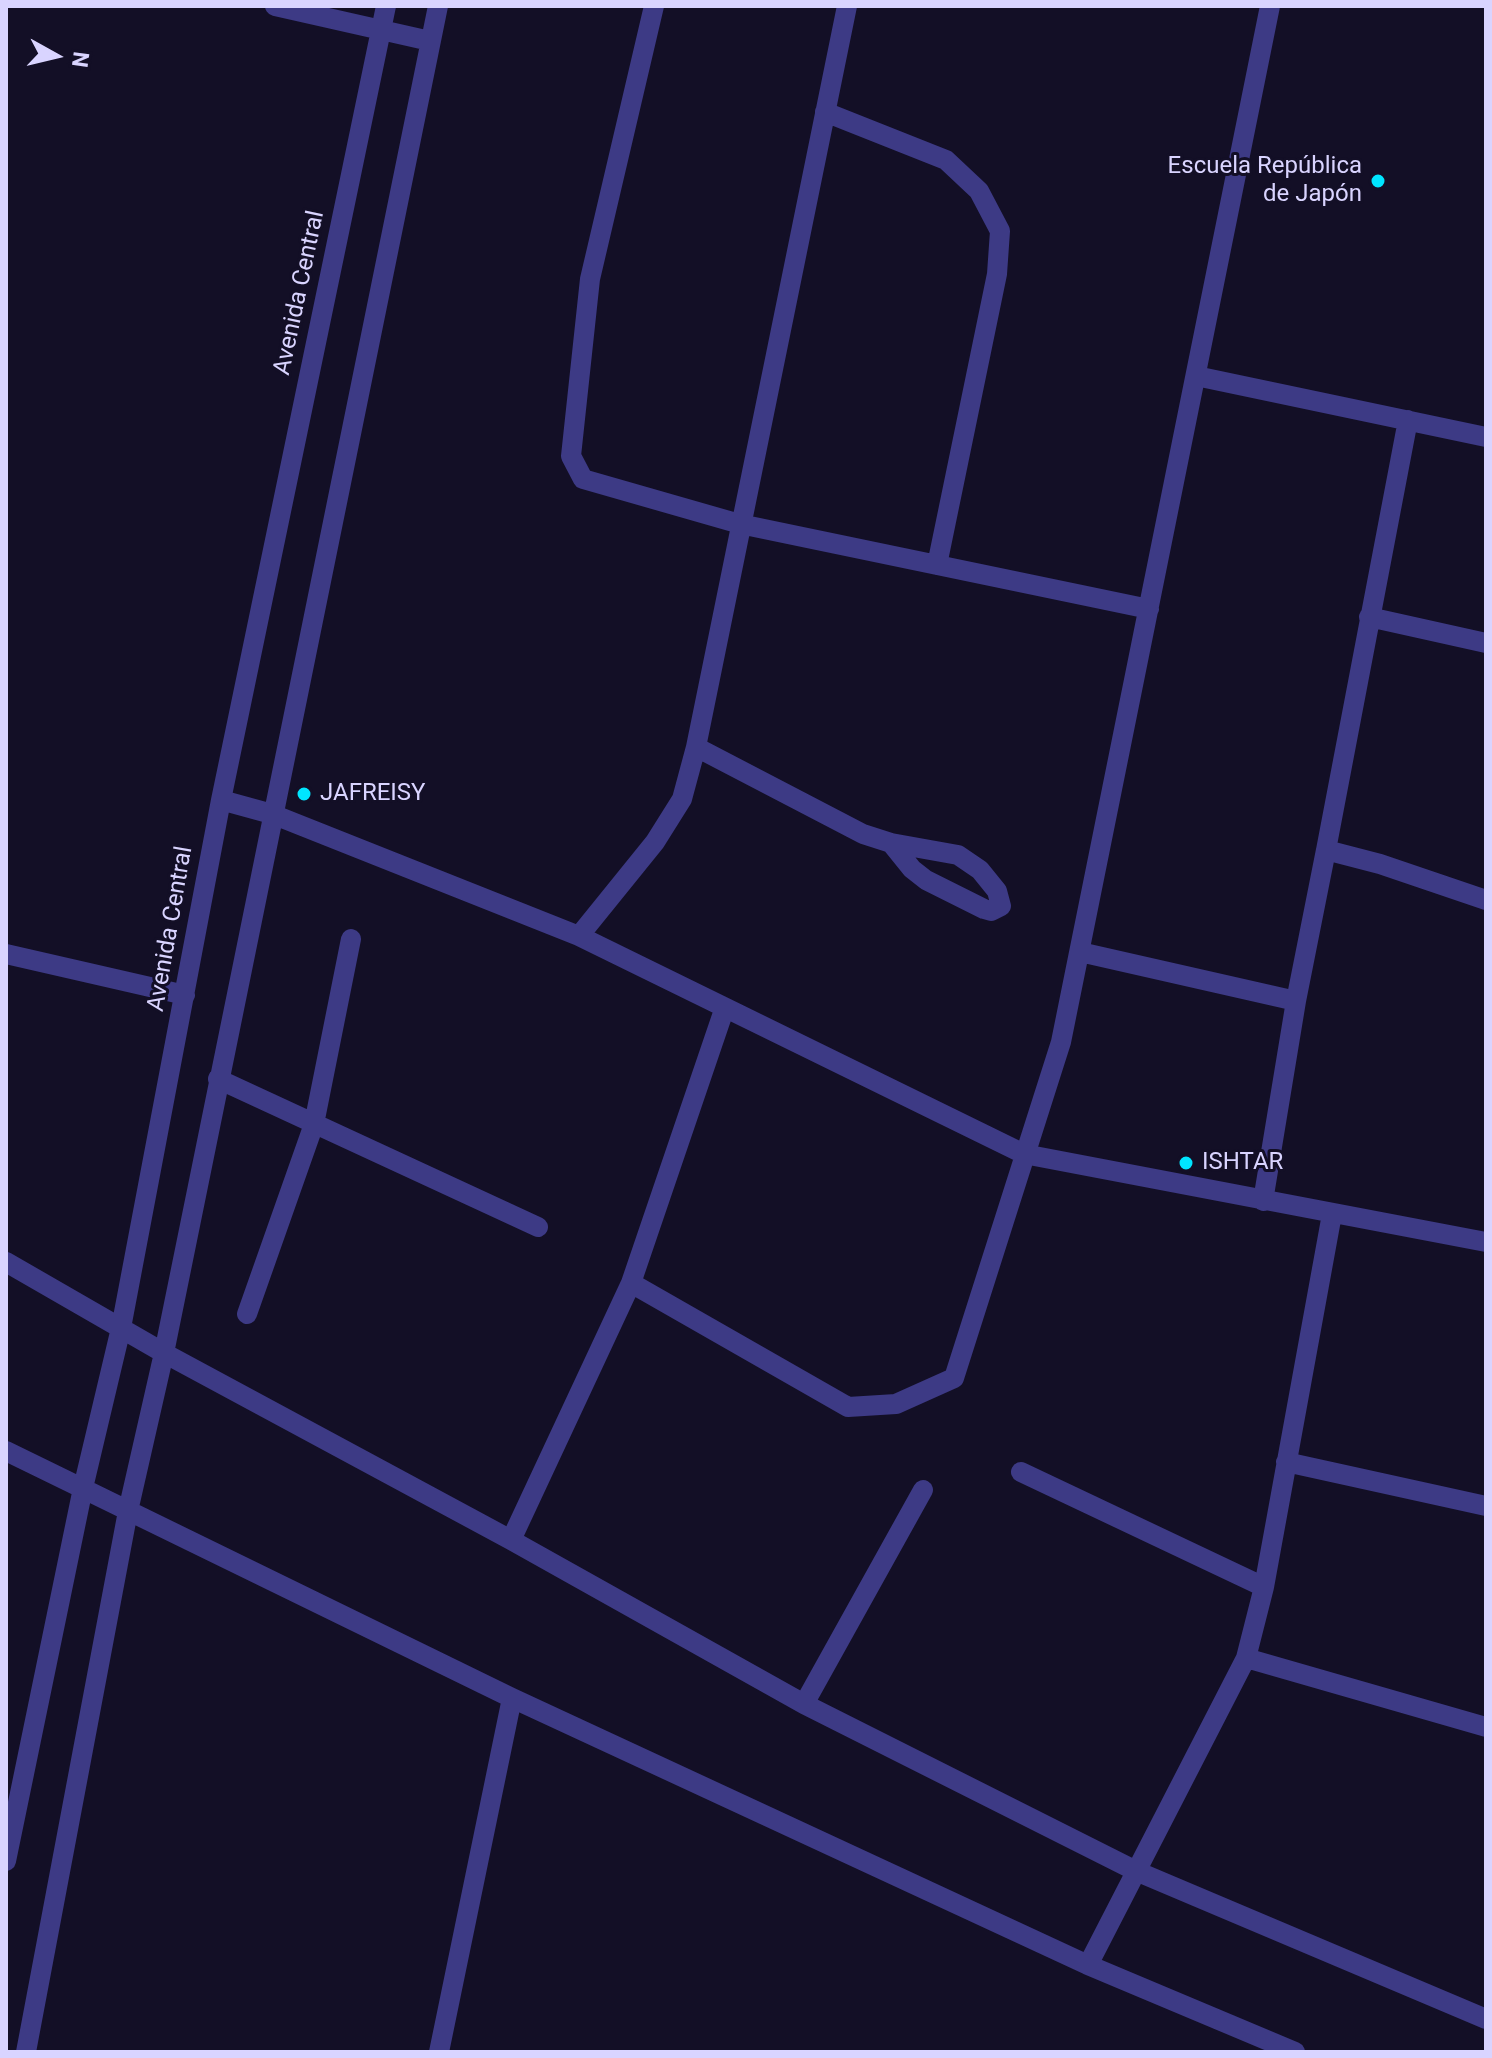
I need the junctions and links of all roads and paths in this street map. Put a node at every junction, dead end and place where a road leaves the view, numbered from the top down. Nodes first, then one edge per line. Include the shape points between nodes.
1 (275, 6) edge
2 (386, 6) edge
3 (438, 6) edge
4 (654, 6) edge
5 (847, 6) edge
6 (1270, 6) edge
7 (381, 30) junction
8 (430, 41) junction
9 (825, 112) junction
10 (1196, 376) junction
11 (1408, 420) junction
12 (1486, 437) edge
13 (740, 524) junction
14 (937, 565) junction
15 (1149, 609) junction
16 (1369, 617) junction
17 (1486, 643) edge
18 (696, 747) junction
19 (221, 800) junction
20 (272, 814) junction
21 (891, 843) junction
22 (1326, 850) junction
23 (1486, 900) edge
24 (579, 936) junction
25 (351, 939) dead end
26 (1080, 952) junction
27 (6, 954) edge
28 (185, 995) junction
29 (1296, 1001) junction
30 (724, 1010) junction
31 (218, 1079) junction
32 (314, 1124) junction
33 (1024, 1154) junction
34 (1263, 1201) junction
35 (1332, 1214) junction
36 (538, 1227) dead end
37 (1486, 1242) edge
38 (6, 1262) edge
39 (631, 1283) junction
40 (247, 1314) dead end
41 (121, 1328) junction
42 (164, 1353) junction
43 (6, 1451) edge
44 (1286, 1462) junction
45 (1021, 1472) dead end
46 (83, 1488) junction
47 (923, 1490) dead end
48 (1486, 1506) edge
49 (128, 1511) junction
50 (511, 1540) junction
51 (1264, 1587) junction
52 (1246, 1658) junction
53 (512, 1698) junction
54 (804, 1704) junction
55 (1486, 1727) edge
56 (6, 1861) edge
57 (1136, 1871) junction
58 (1088, 1965) junction
59 (1486, 2019) edge
60 (26, 2052) edge
61 (439, 2052) edge
62 (1295, 2052) edge

1 - 7 street
2 - 7 street, Avenida Central
3 - 8 street
4 - 13 street via 590,279 571,456 583,479
5 - 9 street
6 - 10 street
7 - 8 street
7 - 19 street, Avenida Central
8 - 20 street
9 - 13 street
9 - 14 street via 946,160 979,191 1000,231 997,274
10 - 11 street
10 - 15 street
11 - 12 street
11 - 16 street
13 - 14 street
13 - 18 street
14 - 15 street
15 - 26 street
16 - 17 street
16 - 22 street
18 - 21 street via 863,834
18 - 24 street via 682,799 655,842
19 - 20 street
19 - 28 street, Avenida Central
20 - 24 street
20 - 31 street
21 - 21 street via 926,880 984,909 1001,906 997,891 971,862
22 - 23 street
22 - 29 street
24 - 30 street
25 - 32 street
26 - 29 street
26 - 33 street via 1061,1042
27 - 28 street
28 - 41 street, Avenida Central
29 - 34 street
30 - 33 street
30 - 39 street
31 - 32 street
31 - 42 street
32 - 36 street
32 - 40 street
33 - 34 street
33 - 39 street via 954,1378 896,1404 848,1407
34 - 35 street
35 - 37 street
35 - 44 street
38 - 41 street
39 - 50 street
41 - 42 street
41 - 46 street, Avenida Central
42 - 49 street
42 - 50 street
43 - 46 street
44 - 48 street
44 - 51 street
45 - 51 street
46 - 49 street
46 - 56 street, Avenida Central
47 - 54 street
49 - 53 street
49 - 60 street
50 - 54 street
51 - 52 street
52 - 55 street
52 - 57 street
53 - 58 street
53 - 61 street
54 - 57 street
57 - 58 street
57 - 59 street
58 - 62 street

